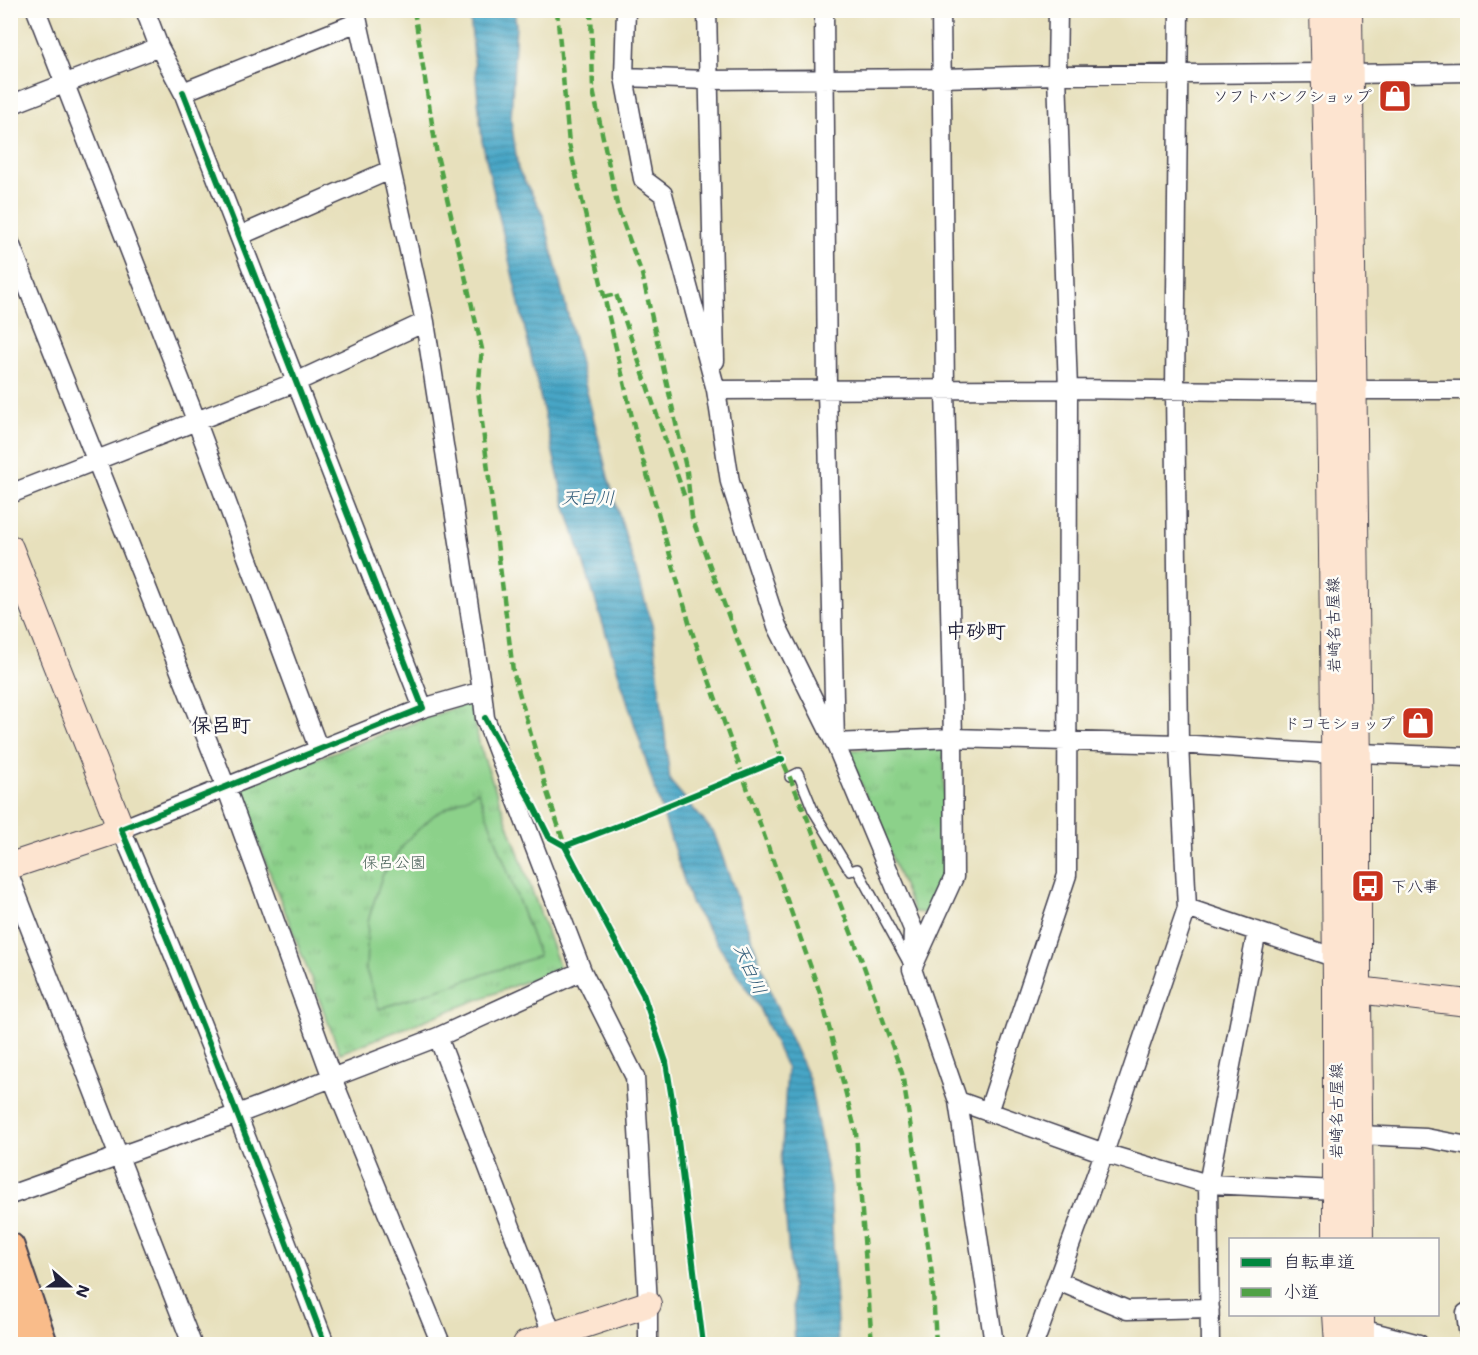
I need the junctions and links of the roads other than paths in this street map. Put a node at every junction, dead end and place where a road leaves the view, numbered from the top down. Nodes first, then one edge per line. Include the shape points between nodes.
1 (36, 10) edge
2 (145, 10) edge
3 (626, 10) edge
4 (707, 10) edge
5 (824, 10) edge
6 (941, 10) edge
7 (1058, 10) edge
8 (1179, 10) edge
9 (1323, 10) edge
10 (1350, 10) edge
11 (357, 16) edge
12 (159, 47) junction
13 (1467, 72) edge
14 (1324, 73) junction
15 (1179, 74) junction
16 (1057, 75) junction
17 (1351, 75) junction
18 (624, 77) junction
19 (825, 78) junction
20 (942, 78) junction
21 (708, 80) junction
22 (65, 84) junction
23 (183, 92) junction
24 (10, 105) edge
25 (390, 170) junction
26 (239, 236) junction
27 (10, 243) edge
28 (425, 322) junction
29 (296, 381) junction
30 (827, 389) junction
31 (945, 389) junction
32 (1068, 389) junction
33 (1175, 389) junction
34 (716, 390) junction
35 (1467, 390) edge
36 (1342, 391) junction
37 (196, 420) junction
38 (96, 459) junction
39 (10, 494) edge
40 (10, 548) edge
41 (482, 691) junction
42 (423, 708) junction
43 (953, 738) junction
44 (1066, 741) junction
45 (835, 743) junction
46 (1179, 744) junction
47 (319, 750) junction
48 (1346, 754) junction
49 (1467, 757) edge
50 (790, 777) dead end
51 (226, 787) junction
52 (121, 829) junction
53 (10, 866) edge
54 (10, 878) edge
55 (1187, 908) junction
56 (1257, 932) junction
57 (1336, 958) junction
58 (912, 969) junction
59 (582, 971) junction
60 (1358, 990) junction
61 (1467, 1003) edge
62 (438, 1037) junction
63 (332, 1078) junction
64 (958, 1101) junction
65 (988, 1112) junction
66 (238, 1114) junction
67 (1359, 1135) junction
68 (1467, 1146) edge
69 (1104, 1153) junction
70 (119, 1156) junction
71 (1208, 1184) junction
72 (1336, 1190) junction
73 (10, 1195) edge
74 (1336, 1238) edge
75 (1360, 1238) edge
76 (10, 1247) edge
77 (1058, 1281) junction
78 (648, 1304) junction
79 (1209, 1308) junction
80 (1467, 1312) edge
81 (10, 1314) edge
82 (1336, 1316) edge
83 (1361, 1329) edge
84 (1467, 1330) edge
85 (554, 1340) edge
86 (22, 1344) edge
87 (43, 1344) edge
88 (192, 1344) edge
89 (326, 1344) edge
90 (441, 1344) edge
91 (526, 1344) edge
92 (648, 1344) edge
93 (994, 1344) edge
94 (1035, 1344) edge
95 (1210, 1344) edge
96 (1338, 1344) edge
97 (1419, 1344) edge

1 - 22 street
2 - 12 street
3 - 18 street
4 - 21 street
5 - 19 street
6 - 20 street
7 - 16 street
8 - 15 street
9 - 14 main road, 岩崎名古屋線
10 - 17 main road, 岩崎名古屋線
11 - 23 street
11 - 25 street
12 - 22 street
12 - 23 street
13 - 17 street
14 - 15 street
14 - 36 main road, 岩崎名古屋線 via 1328,208
15 - 16 street
15 - 33 street
16 - 20 street
16 - 32 street
17 - 36 main road, 岩崎名古屋線
18 - 21 street
18 - 34 street via 643,179 663,194
19 - 20 street
19 - 21 street
19 - 30 street
20 - 31 street
21 - 34 street
22 - 24 street
22 - 37 street
23 - 26 street
25 - 26 street
25 - 28 street
26 - 29 street
27 - 38 street
28 - 29 street
28 - 41 street
29 - 37 street
29 - 42 street
30 - 31 street
30 - 34 street
30 - 45 street
31 - 32 street
31 - 43 street
32 - 33 street
32 - 44 street
33 - 36 street
33 - 46 street
34 - 45 street via 730,482 777,626
35 - 36 street
36 - 48 main road, 岩崎名古屋線
37 - 38 street
37 - 47 street
38 - 39 street
38 - 51 street
40 - 52 main road
41 - 42 street
41 - 59 street via 485,718
42 - 47 street
43 - 44 street
43 - 45 street
43 - 58 street via 954,877
44 - 46 street
44 - 65 street via 1067,875
45 - 58 street via 913,928
46 - 48 street
46 - 55 street
47 - 51 street
48 - 49 street
48 - 57 main road, 岩崎名古屋線
48 - 60 main road, 岩崎名古屋線
50 - 58 lane via 798,773 813,810 850,871 857,869
51 - 52 street
51 - 63 street
52 - 53 main road
52 - 66 street
54 - 70 street
55 - 56 street
55 - 69 street
56 - 57 street
56 - 71 street
57 - 72 main road, 岩崎名古屋線
58 - 64 street
59 - 62 street
59 - 78 street via 634,1077
60 - 61 main road
60 - 67 main road, 岩崎名古屋線
62 - 63 street
62 - 85 street
63 - 66 street
63 - 90 street
64 - 65 street
64 - 93 street
65 - 69 street
66 - 70 street
66 - 89 street
67 - 68 street via 1426,1138
67 - 75 main road, 岩崎名古屋線
69 - 71 street
69 - 77 street
70 - 73 street
70 - 88 street
71 - 72 street
71 - 79 street
72 - 74 main road, 岩崎名古屋線
76 - 87 main road
77 - 79 street via 1127,1310
77 - 94 street
78 - 85 main road
78 - 92 street
79 - 95 street
80 - 84 street
81 - 86 main road
82 - 96 main road
83 - 97 street
85 - 91 main road

